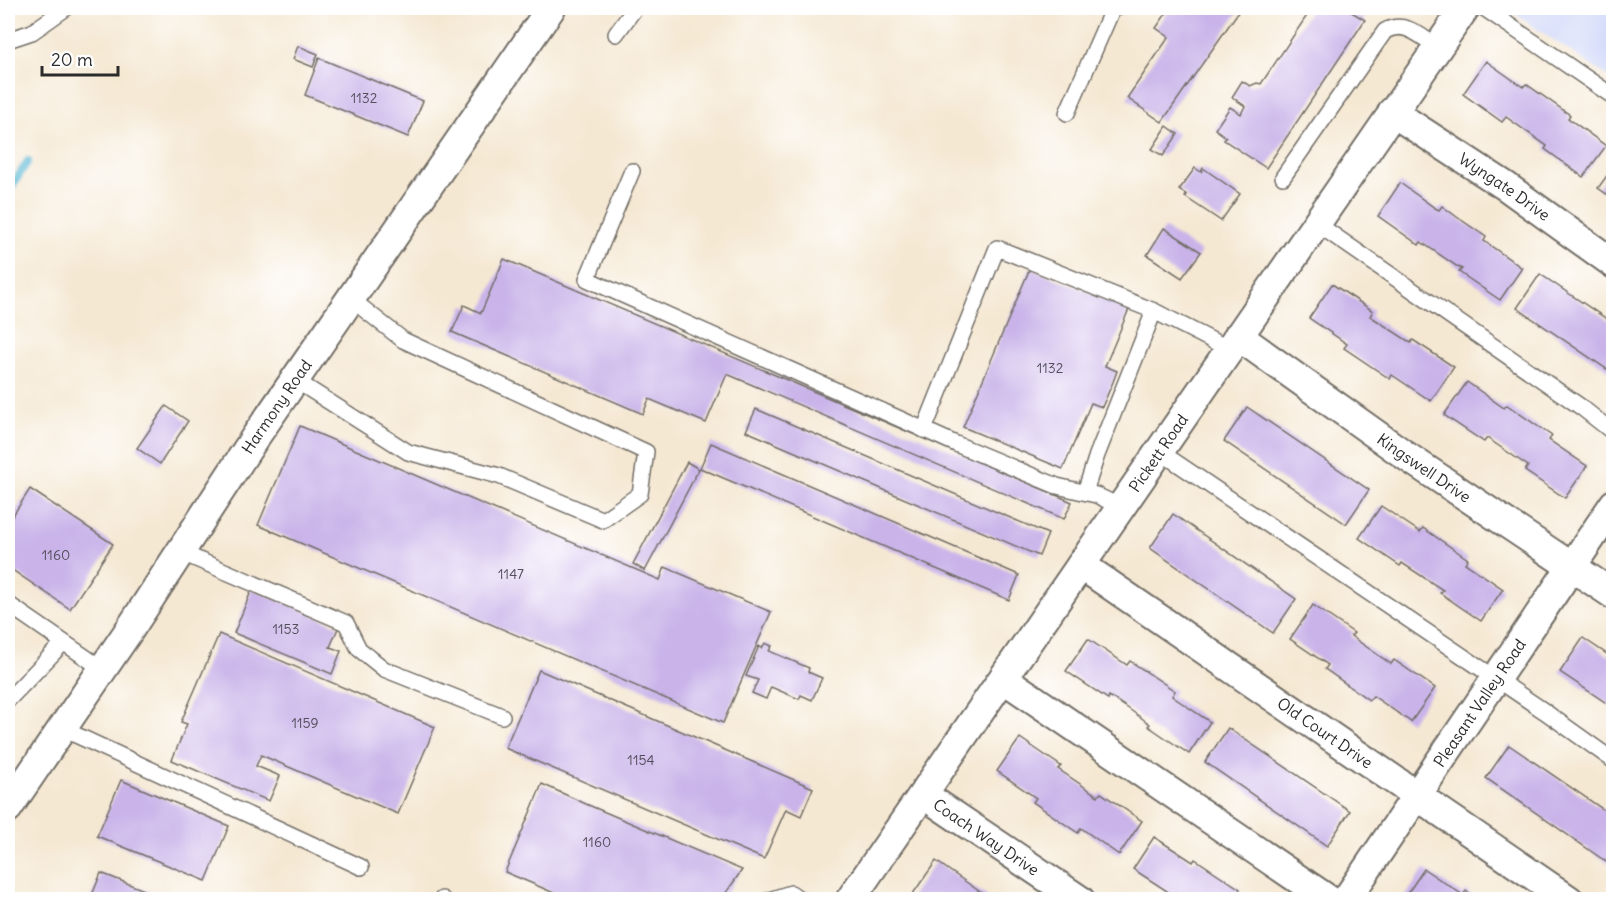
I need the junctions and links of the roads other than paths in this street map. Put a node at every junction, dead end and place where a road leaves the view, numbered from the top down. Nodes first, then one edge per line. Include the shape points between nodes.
1 (66, 8) edge
2 (551, 8) edge
3 (634, 8) edge
4 (1117, 8) edge
5 (1465, 8) edge
6 (1484, 8) edge
7 (616, 34) dead end
8 (8, 40) edge
9 (1437, 47) junction
10 (1614, 97) edge
11 (1392, 112) junction
12 (1066, 113) dead end
13 (632, 171) dead end
14 (1283, 177) dead end
15 (1316, 223) junction
16 (1614, 264) edge
17 (351, 298) junction
18 (1154, 311) junction
19 (1234, 342) junction
20 (295, 380) junction
21 (924, 430) junction
22 (1614, 433) edge
23 (1159, 451) junction
24 (1085, 492) junction
25 (1614, 504) edge
26 (1121, 507) junction
27 (180, 552) junction
28 (1081, 565) junction
29 (1570, 566) junction
30 (1614, 595) edge
31 (8, 604) edge
32 (63, 642) junction
33 (101, 668) junction
34 (1495, 678) junction
35 (1004, 679) junction
36 (8, 700) edge
37 (502, 716) dead end
38 (61, 728) junction
39 (1614, 761) edge
40 (1416, 794) junction
41 (924, 795) junction
42 (8, 808) edge
43 (361, 867) dead end
44 (769, 900) edge
45 (801, 900) edge
46 (850, 900) edge
47 (1080, 900) edge
48 (1329, 900) edge
49 (1346, 900) edge
50 (1569, 900) edge

1 - 8 lane via 32,32
2 - 17 street, Harmony Road
3 - 7 lane
4 - 12 lane via 1112,10
5 - 9 street, Pickett Road
6 - 10 lane
9 - 11 street, Pickett Road
9 - 14 lane via 1403,26 1385,31
11 - 15 street, Pickett Road
11 - 16 street, Wyngate Drive
13 - 21 lane via 587,279
15 - 19 street, Pickett Road
15 - 22 lane
17 - 20 street, Harmony Road
17 - 20 lane via 403,340 646,452 640,494 603,520 499,476 408,452
18 - 19 lane
18 - 21 lane via 997,248
18 - 24 lane
19 - 23 street, Pickett Road
19 - 29 street, Kingswell Drive
20 - 27 street, Harmony Road
21 - 24 lane via 1047,483
23 - 26 street, Pickett Road
23 - 34 lane
24 - 26 lane
25 - 29 street, Pleasant Valley Road
26 - 28 street, Pickett Road
27 - 33 street, Harmony Road
27 - 37 lane via 346,623 360,649 384,669
28 - 35 street, Pickett Road
28 - 40 street, Old Court Drive
29 - 30 street, Kingswell Drive
29 - 34 street, Pleasant Valley Road
31 - 32 lane
32 - 33 lane
32 - 36 lane
33 - 38 street, Harmony Road
34 - 39 lane
34 - 40 street, Pleasant Valley Road
35 - 41 street, Pickett Road
35 - 48 street
38 - 42 street, Harmony Road
38 - 43 lane
40 - 49 street, Pleasant Valley Road
40 - 50 street, Old Court Drive
41 - 46 street, Pickett Road
41 - 47 street, Coach Way Drive
44 - 45 lane via 791,893

